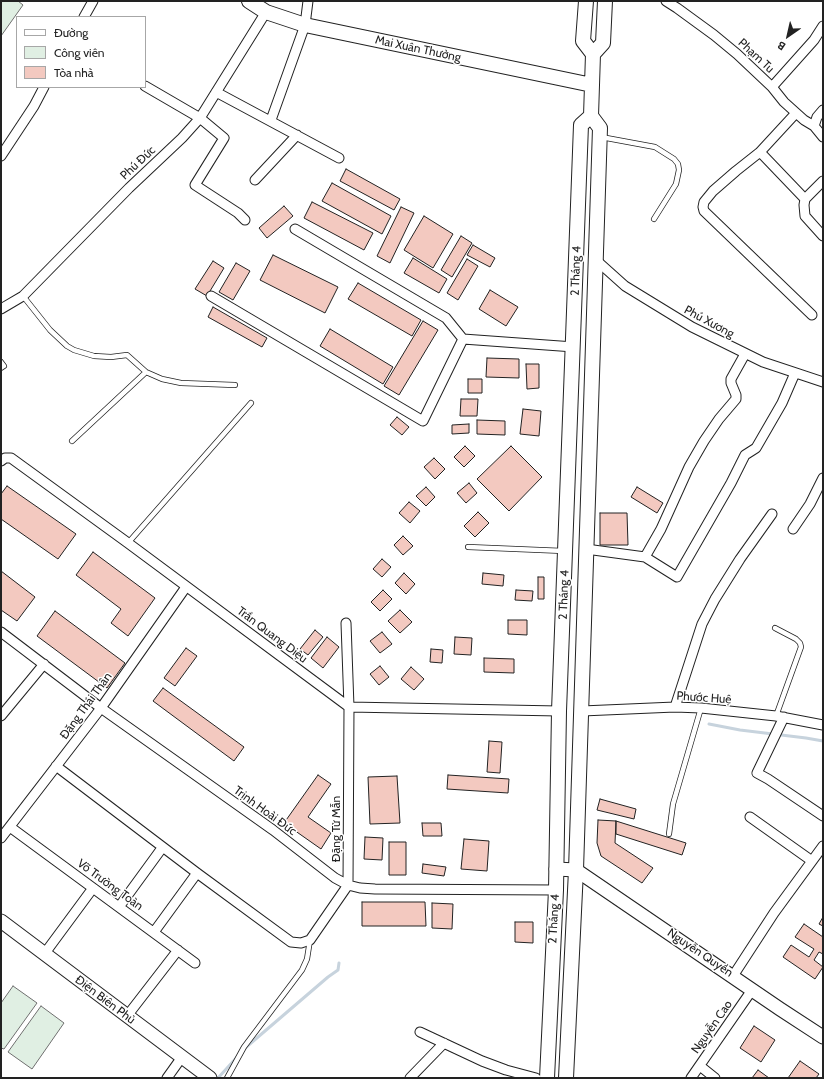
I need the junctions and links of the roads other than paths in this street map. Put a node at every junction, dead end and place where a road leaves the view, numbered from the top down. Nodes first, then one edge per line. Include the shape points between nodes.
1 (93, 1) edge
2 (249, 1) edge
3 (308, 1) edge
4 (586, 1) edge
5 (605, 1) edge
6 (666, 1) edge
7 (679, 4) edge
8 (266, 12) junction
9 (85, 16) edge
10 (305, 26) junction
11 (823, 26) edge
12 (593, 54) junction
13 (592, 85) junction
14 (146, 87) edge
15 (772, 87) junction
16 (43, 88) edge
17 (216, 92) junction
18 (823, 110) edge
19 (796, 112) junction
20 (592, 116) junction
21 (200, 118) junction
22 (271, 120) junction
23 (814, 126) junction
24 (297, 135) junction
25 (600, 136) junction
26 (823, 137) edge
27 (760, 152) junction
28 (1, 156) edge
29 (339, 158) dead end
30 (255, 180) dead end
31 (823, 181) edge
32 (805, 199) junction
33 (654, 219) dead end
34 (245, 220) dead end
35 (295, 229) dead end
36 (823, 236) edge
37 (596, 260) junction
38 (23, 296) junction
39 (211, 296) dead end
40 (1, 309) edge
41 (812, 315) dead end
42 (463, 339) junction
43 (574, 347) junction
44 (746, 354) junction
45 (1, 362) edge
46 (1, 368) edge
47 (146, 372) junction
48 (795, 373) junction
49 (823, 382) edge
50 (235, 385) dead end
51 (251, 404) dead end
52 (72, 441) dead end
53 (1, 461) edge
54 (823, 478) edge
55 (772, 514) dead end
56 (793, 529) dead end
57 (128, 543) junction
58 (468, 547) dead end
59 (586, 549) junction
60 (565, 551) junction
61 (645, 557) junction
62 (186, 586) junction
63 (346, 623) dead end
64 (775, 628) dead end
65 (1, 632) edge
66 (44, 664) junction
67 (349, 707) junction
68 (101, 708) junction
69 (675, 708) junction
70 (701, 708) junction
71 (559, 711) junction
72 (582, 711) junction
73 (1, 715) edge
74 (780, 717) junction
75 (823, 725) edge
76 (56, 766) junction
77 (823, 816) edge
78 (750, 817) dead end
79 (10, 827) junction
80 (669, 834) dead end
81 (1, 838) edge
82 (823, 846) edge
83 (162, 848) junction
84 (812, 861) junction
85 (556, 869) junction
86 (576, 870) junction
87 (197, 873) junction
88 (348, 885) junction
89 (93, 888) junction
90 (556, 890) junction
91 (119, 907) junction
92 (1, 921) edge
93 (154, 932) junction
94 (310, 940) junction
95 (178, 950) junction
96 (45, 954) junction
97 (195, 963) dead end
98 (733, 976) junction
99 (752, 990) junction
100 (127, 1016) junction
101 (420, 1032) dead end
102 (823, 1037) edge
103 (444, 1043) junction
104 (182, 1057) junction
105 (700, 1066) junction
106 (167, 1078) edge
107 (210, 1078) edge
108 (227, 1078) edge
109 (410, 1078) edge
110 (536, 1078) edge
111 (547, 1078) edge
112 (566, 1078) edge
113 (691, 1078) edge
114 (715, 1078) edge

1 - 9 street
2 - 8 main road, Mai Xuân Thưởng
3 - 10 street
4 - 12 main road via 583,41
5 - 12 main road via 603,43
6 - 7 street, Phạm Tu
7 - 15 street, Phạm Tu
8 - 10 main road, Mai Xuân Thưởng
8 - 17 street, Phú Đức
10 - 13 main road, Mai Xuân Thưởng
10 - 22 street
11 - 15 street via 814,40
12 - 13 main road, 2 Tháng 4
13 - 20 main road, 2 Tháng 4
14 - 21 street
15 - 19 street, Phạm Tu
16 - 28 street
17 - 21 street, Phú Đức
17 - 22 street
18 - 23 street
19 - 23 street, Phạm Tu
19 - 27 street
20 - 25 main road, 2 Tháng 4 via 600,128
20 - 43 main road, 2 Tháng 4 via 581,125
21 - 34 street via 224,138 195,185
21 - 38 street, Phú Đức
22 - 24 street
23 - 26 street, Phạm Tu
24 - 29 street
24 - 30 street
25 - 33 lane via 655,147 678,164 676,184
25 - 37 main road, 2 Tháng 4
27 - 32 street
27 - 41 street via 713,192 704,202 704,211
31 - 32 street
32 - 36 street via 805,216
35 - 42 street via 446,318
37 - 44 street, Phú Xương via 625,286 653,304
37 - 59 main road, 2 Tháng 4
38 - 40 street, Phú Đức
38 - 47 lane via 50,330 67,346 94,356 127,355
39 - 42 street via 423,421
42 - 43 street
43 - 60 main road, 2 Tháng 4
44 - 48 street, Phú Xương
44 - 61 street via 731,380 736,399 718,419 689,467 661,529
45 - 46 lane via 4,366
47 - 50 lane via 181,383
47 - 52 lane
48 - 49 street, Phú Xương
48 - 61 street via 782,404 756,448 745,454 677,577
51 - 57 lane
53 - 57 street, Trần Quang Diệu via 10,458
54 - 56 street
55 - 69 street via 740,559 702,624
57 - 62 street, Trần Quang Diệu
58 - 60 lane
59 - 61 street
59 - 72 main road, 2 Tháng 4
60 - 71 main road, 2 Tháng 4
62 - 67 street, Trần Quang Diệu
62 - 68 street, Đặng Thái Thân
63 - 67 street, Đặng Tử Mẫn
64 - 74 lane via 796,639 801,647
65 - 66 street, Trịnh Hoài Đức
66 - 68 street, Trịnh Hoài Đức
66 - 73 street
67 - 71 street
67 - 88 street, Đặng Tử Mẫn
68 - 76 street, Đặng Thái Thân
68 - 88 street, Trịnh Hoài Đức
69 - 70 street, Phước Huệ
69 - 72 street, Phước Huệ
70 - 74 street, Phước Huệ
70 - 80 lane via 673,804
71 - 85 main road, 2 Tháng 4
72 - 86 main road, 2 Tháng 4
74 - 75 street, Phước Huệ
74 - 77 street via 757,773
76 - 79 street, Đặng Thái Thân
76 - 83 street
78 - 84 street
79 - 81 street, Đặng Thái Thân
79 - 89 street, Võ Trường Toàn
82 - 84 street
83 - 87 street
83 - 91 street
84 - 98 street
85 - 86 street
85 - 90 main road, 2 Tháng 4
86 - 98 street, Nguyễn Quyền
86 - 112 main road, 2 Tháng 4
87 - 93 street
87 - 94 street via 292,942
88 - 90 street, Trịnh Hoài Đức via 375,889
88 - 94 street
89 - 91 street, Võ Trường Toàn
89 - 96 street
90 - 111 main road, 2 Tháng 4
91 - 93 street, Võ Trường Toàn
92 - 96 street, Điện Biên Phủ
93 - 95 street, Võ Trường Toàn
94 - 108 lane via 302,970 244,1047
95 - 97 street, Võ Trường Toàn
95 - 100 street
96 - 100 street, Điện Biên Phủ
98 - 99 street, Nguyễn Quyền
99 - 102 street, Nguyễn Quyền
99 - 105 street, Nguyễn Cao
100 - 104 street, Điện Biên Phủ
101 - 103 street
103 - 109 street
103 - 110 street via 500,1068
104 - 106 street
104 - 107 street, Điện Biên Phủ
105 - 113 street, Nguyễn Cao
105 - 114 street

